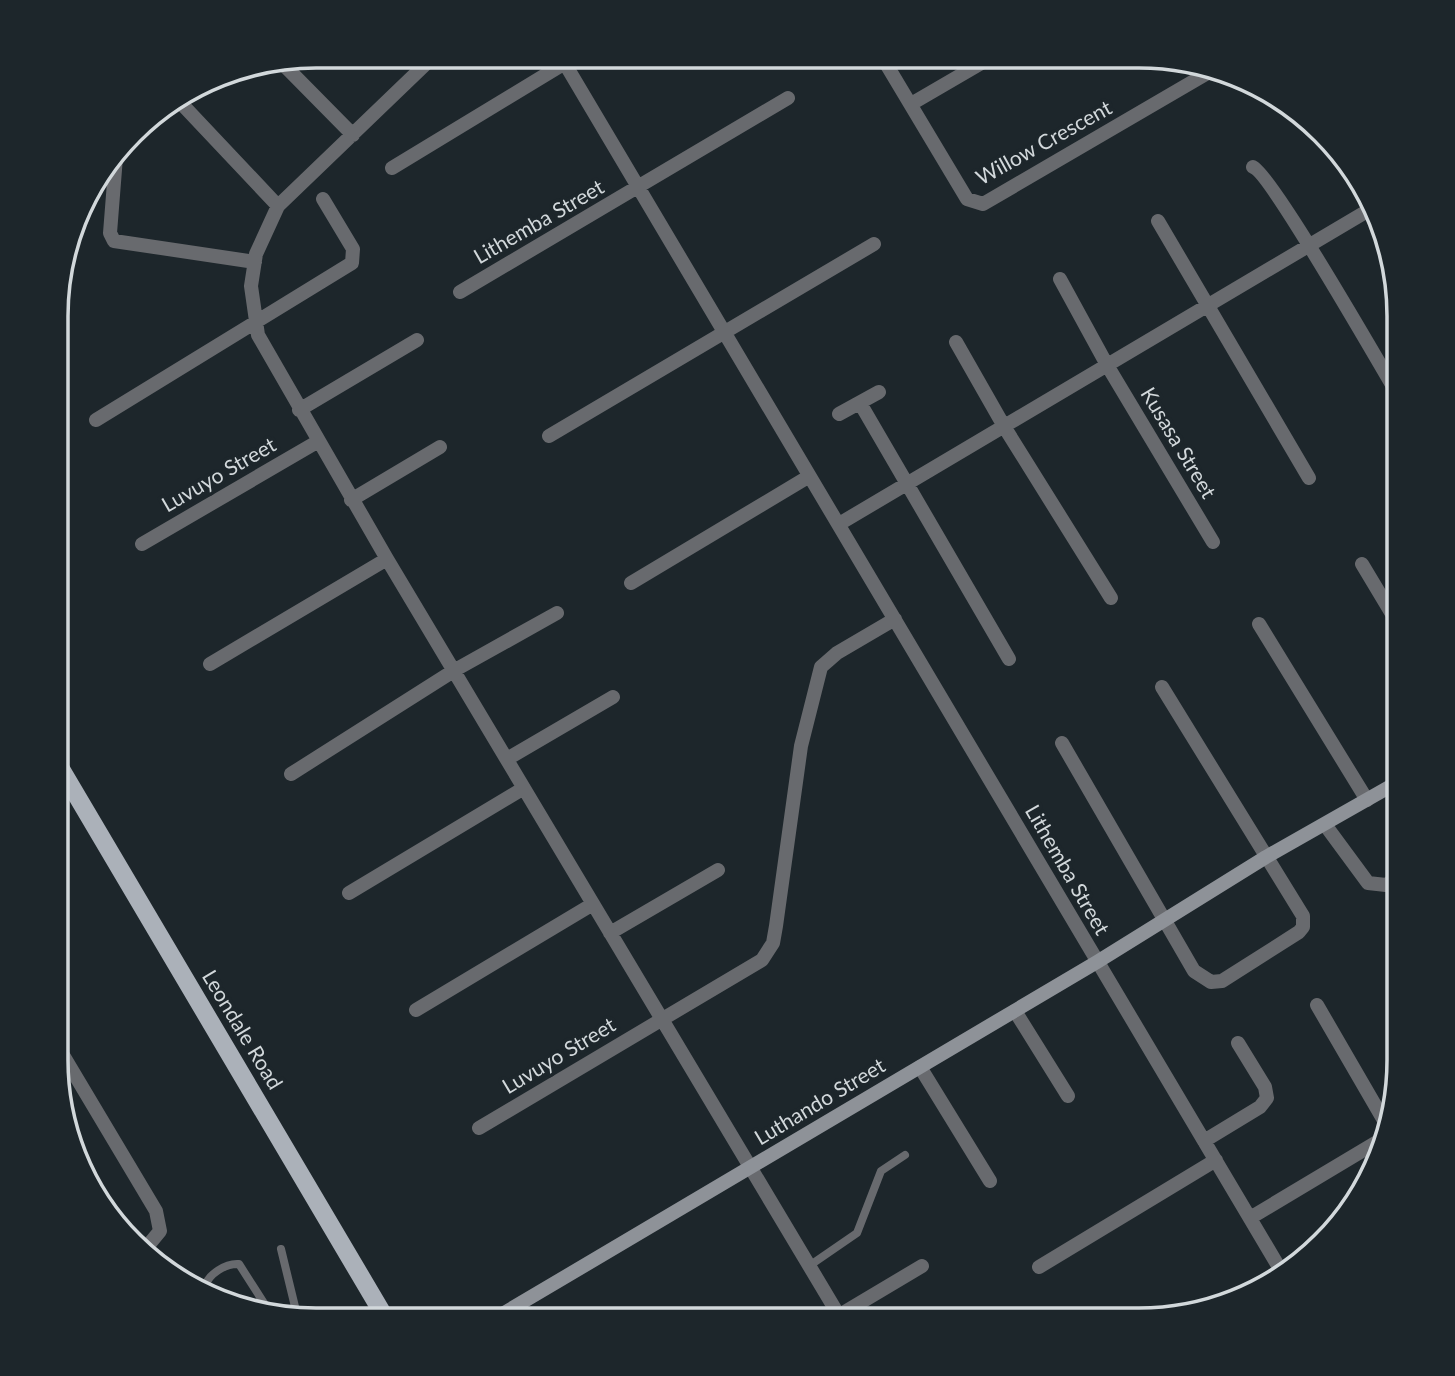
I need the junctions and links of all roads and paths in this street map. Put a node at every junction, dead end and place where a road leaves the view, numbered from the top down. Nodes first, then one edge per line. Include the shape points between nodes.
1 (417, 68) edge
2 (550, 68) edge
3 (568, 68) edge
4 (889, 69) edge
5 (971, 69) edge
6 (289, 70) edge
7 (1201, 77) edge
8 (788, 98) dead end
9 (911, 104) junction
10 (184, 106) edge
11 (353, 135) junction
12 (1253, 167) dead end
13 (392, 169) dead end
14 (115, 171) edge
15 (638, 189) junction
16 (323, 200) dead end
17 (278, 206) junction
18 (1364, 213) edge
19 (1158, 221) dead end
20 (874, 244) dead end
21 (1308, 246) junction
22 (255, 262) junction
23 (1060, 279) dead end
24 (460, 292) dead end
25 (1207, 306) junction
26 (254, 321) junction
27 (723, 334) junction
28 (417, 340) dead end
29 (957, 342) dead end
30 (1107, 365) junction
31 (1386, 375) edge
32 (879, 392) dead end
33 (860, 403) junction
34 (299, 410) junction
35 (839, 414) dead end
36 (96, 420) dead end
37 (1005, 428) junction
38 (549, 436) dead end
39 (317, 442) junction
40 (440, 447) dead end
41 (808, 477) junction
42 (1309, 478) dead end
43 (906, 486) junction
44 (351, 500) junction
45 (839, 524) junction
46 (1213, 542) dead end
47 (142, 544) dead end
48 (387, 559) junction
49 (1362, 565) dead end
50 (631, 583) dead end
51 (1111, 598) dead end
52 (1386, 605) edge
53 (557, 612) dead end
54 (895, 619) junction
55 (1259, 624) dead end
56 (1009, 659) dead end
57 (210, 664) dead end
58 (455, 670) junction
59 (1162, 687) dead end
60 (613, 697) dead end
61 (1062, 743) dead end
62 (507, 759) junction
63 (291, 774) dead end
64 (69, 782) edge
65 (524, 788) junction
66 (1387, 789) edge
67 (1367, 800) junction
68 (1326, 825) junction
69 (1266, 857) junction
70 (718, 870) dead end
71 (1387, 885) edge
72 (349, 893) dead end
73 (593, 904) junction
74 (1166, 921) junction
75 (610, 933) junction
76 (1097, 962) junction
77 (1317, 1005) dead end
78 (416, 1010) dead end
79 (1015, 1011) junction
80 (660, 1020) junction
81 (1238, 1044) dead end
82 (69, 1065) edge
83 (920, 1067) junction
84 (1068, 1096) dead end
85 (1380, 1114) edge
86 (479, 1128) dead end
87 (1204, 1141) junction
88 (1372, 1145) edge
89 (905, 1155) dead end
90 (1216, 1160) junction
91 (750, 1167) junction
92 (990, 1181) dead end
93 (1250, 1218) junction
94 (150, 1243) edge
95 (281, 1249) dead end
96 (1278, 1265) edge
97 (809, 1266) junction
98 (922, 1266) dead end
99 (1039, 1267) dead end
100 (207, 1282) edge
101 (263, 1302) edge
102 (295, 1307) edge
103 (832, 1307) edge
104 (855, 1307) edge
105 (380, 1308) edge
106 (514, 1308) edge

1 - 11 street
2 - 13 street, Lithemba Street
3 - 15 street, Lithemba Street
4 - 9 street, Willow Crescent
5 - 9 street
6 - 11 street
7 - 9 street, Willow Crescent via 983,204 967,199
8 - 15 street, Lithemba Street
10 - 17 street
11 - 17 street
12 - 21 street via 1262,173
14 - 22 street via 110,233 114,242
15 - 24 street, Lithemba Street
15 - 27 street, Lithemba Street
16 - 26 street via 353,248 352,263
17 - 22 street
18 - 21 street
19 - 25 street
20 - 27 street
21 - 25 street
21 - 31 street
22 - 26 street via 251,286
23 - 30 street, Kusasa Street
25 - 30 street
25 - 42 street
26 - 34 street via 265,352
26 - 36 street
27 - 38 street
27 - 41 street, Lithemba Street
28 - 34 street
29 - 37 street
30 - 37 street
30 - 46 street, Kusasa Street
32 - 33 street
33 - 35 street
33 - 43 street
34 - 39 street
37 - 43 street
37 - 51 street
39 - 44 street
39 - 47 street, Luvuyo Street
40 - 44 street
41 - 45 street, Lithemba Street
41 - 50 street
43 - 45 street
43 - 56 street
44 - 48 street
45 - 54 street, Lithemba Street
48 - 57 street
48 - 58 street
49 - 52 street
53 - 58 street
54 - 76 street, Lithemba Street
54 - 80 street, Luvuyo Street via 821,667 801,746 773,943 762,960
55 - 67 street
58 - 62 street
58 - 63 street
59 - 69 street
60 - 62 street
61 - 74 street
62 - 65 street
64 - 105 main road, Leondale Road
65 - 72 street
65 - 73 street
66 - 67 street, Luthando Street
67 - 68 street, Luthando Street
68 - 69 street, Luthando Street
68 - 71 street via 1368,883
69 - 74 street, Luthando Street
69 - 74 street via 1303,916 1303,927 1285,943 1222,981 1211,982 1195,971
70 - 75 street
73 - 75 street
73 - 78 street
74 - 76 street, Luthando Street
75 - 80 street
76 - 79 street, Luthando Street
76 - 87 street, Lithemba Street
77 - 85 street
79 - 83 street, Luthando Street
79 - 84 street
80 - 86 street, Luvuyo Street
80 - 91 street
81 - 87 street via 1267,1098
82 - 94 street via 156,1211 160,1231
83 - 91 street, Luthando Street
83 - 92 street
87 - 90 street, Lithemba Street
88 - 93 street
89 - 97 lane via 881,1171 857,1233
90 - 93 street, Lithemba Street
90 - 99 street
91 - 97 street
91 - 106 street, Luthando Street
93 - 96 street, Lithemba Street
95 - 102 lane
97 - 103 street
98 - 104 street
100 - 101 lane via 232,1263 239,1264

